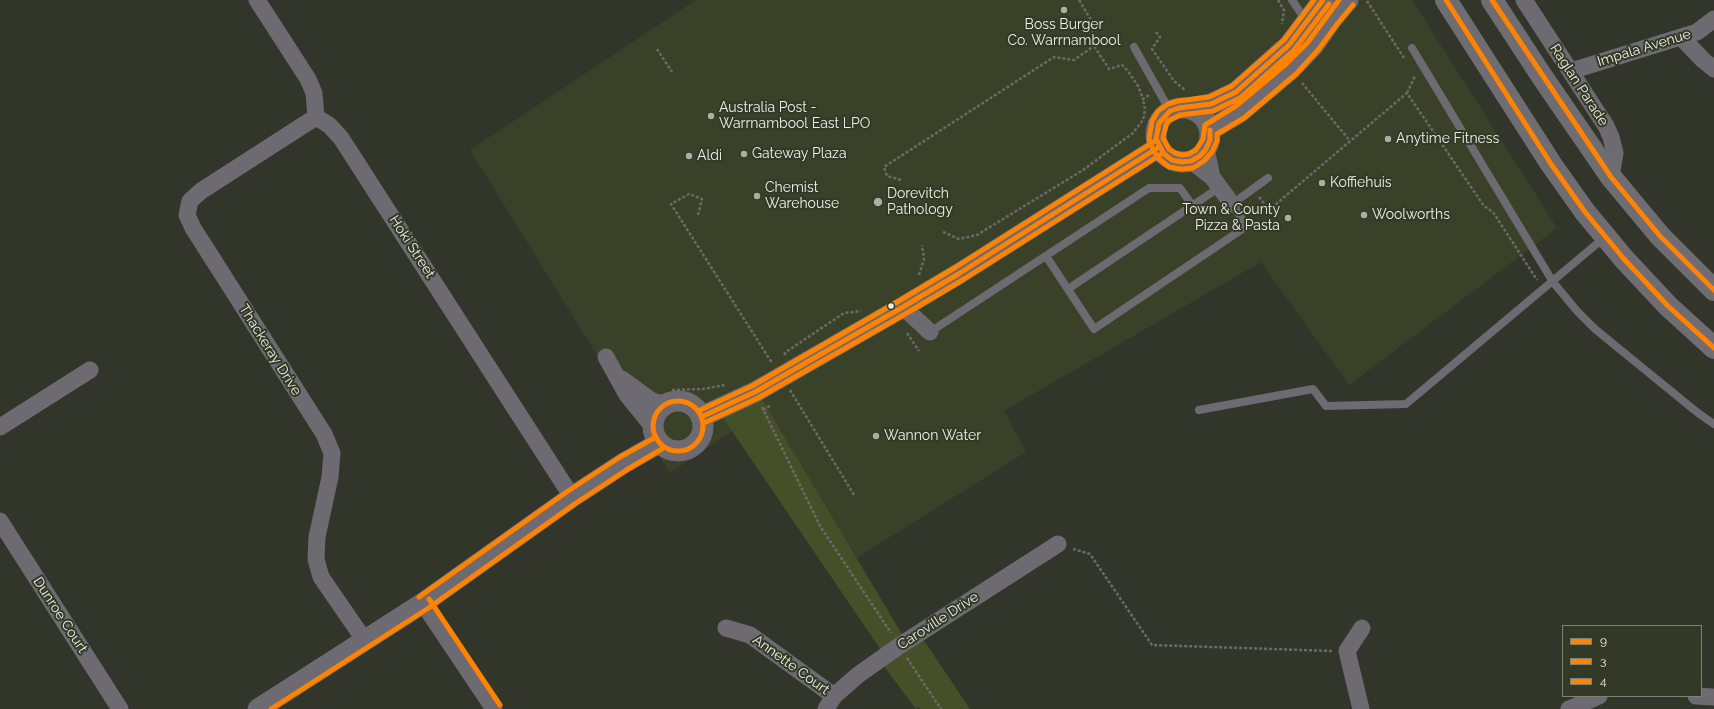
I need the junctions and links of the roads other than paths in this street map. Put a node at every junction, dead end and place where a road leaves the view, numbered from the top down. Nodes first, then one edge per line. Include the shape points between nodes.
1 (256, 0) edge
2 (1292, 0) edge
3 (1323, 0) edge
4 (1348, 0) edge
5 (1446, 0) edge
6 (1492, 0) edge
7 (1524, 0) edge
8 (1714, 19) edge
9 (1306, 21) junction
10 (1681, 37) junction
11 (1134, 47) dead end
12 (1412, 48) dead end
13 (1714, 69) edge
14 (1571, 71) junction
15 (1182, 104) junction
16 (316, 117) junction
17 (1159, 147) junction
18 (1202, 147) junction
19 (1611, 177) junction
20 (1268, 178) dead end
21 (1216, 182) junction
22 (1232, 204) junction
23 (1192, 206) junction
24 (1605, 237) junction
25 (1046, 256) junction
26 (1553, 282) junction
27 (918, 287) junction
28 (1068, 289) junction
29 (1714, 290) edge
30 (903, 307) junction
31 (930, 332) junction
32 (1714, 348) edge
33 (606, 357) dead end
34 (90, 370) dead end
35 (615, 374) junction
36 (659, 402) junction
37 (1199, 410) dead end
38 (701, 416) junction
39 (1714, 424) edge
40 (0, 427) edge
41 (656, 435) junction
42 (572, 497) junction
43 (0, 521) edge
44 (1058, 544) road end
45 (424, 603) junction
46 (726, 628) dead end
47 (1362, 628) dead end
48 (365, 641) junction
49 (1702, 696) edge
50 (1597, 697) edge
51 (1714, 697) edge
52 (830, 702) edge
53 (120, 709) edge
54 (258, 709) edge
55 (494, 709) edge
56 (1361, 709) edge
57 (1569, 709) edge

1 - 16 street via 308,79 314,93
2 - 9 lane
3 - 9 street
4 - 18 street via 1313,46 1291,69
5 - 24 highway via 1551,164
6 - 19 highway, Raglan Parade
7 - 14 street, Raglan Parade
8 - 10 street, Impala Avenue via 1697,32
9 - 15 street via 1289,45 1236,92 1211,104
10 - 13 street
10 - 14 street, Impala Avenue
11 - 15 lane via 1158,90
12 - 26 lane
14 - 19 street, Raglan Parade via 1611,137 1615,153
15 - 17 street via 1163,116 1157,127 1156,139
15 - 18 street via 1198,112 1206,120
16 - 42 street, Hoki Street via 329,125 341,138
16 - 48 street, Thackeray Drive via 201,191 190,201 187,214 193,228 324,434 332,453 330,477 317,537 316,559 321,577
17 - 18 street via 1172,160 1182,162
17 - 27 street
18 - 21 street
19 - 29 highway, Raglan Parade via 1660,236
20 - 22 lane
21 - 22 street
21 - 23 lane
22 - 28 lane via 1247,226 1094,329
23 - 25 lane via 1180,188 1149,188
23 - 28 lane
24 - 26 lane
24 - 32 highway via 1668,306
25 - 28 lane
25 - 31 lane
26 - 37 lane via 1406,404 1326,406 1314,389
26 - 39 lane via 1596,329
27 - 30 street
27 - 31 street
30 - 31 street
30 - 38 street via 778,372 755,392
33 - 35 street
34 - 40 street
35 - 36 street
35 - 41 street
36 - 38 street via 677,401 689,404
36 - 41 street
38 - 41 street via 703,423 700,437 685,450 671,450
41 - 42 street via 624,463
42 - 45 street
43 - 53 street, Dunroe Court
44 - 52 street, Caroville Drive via 899,646 858,675
45 - 48 street
45 - 55 street
46 - 52 street, Annette Court via 750,635
47 - 56 street via 1347,651
48 - 54 street
49 - 51 street
50 - 57 street

